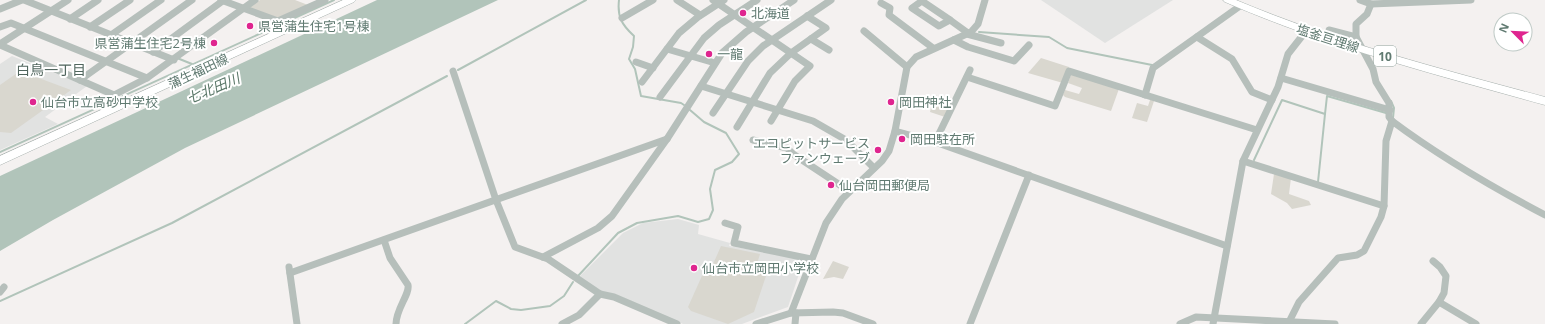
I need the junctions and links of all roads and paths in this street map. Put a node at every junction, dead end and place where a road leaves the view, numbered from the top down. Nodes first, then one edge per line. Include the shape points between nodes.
1 (23, 0) edge
2 (68, 0) edge
3 (98, 0) edge
4 (130, 0) edge
5 (161, 0) edge
6 (192, 0) edge
7 (223, 0) edge
8 (255, 0) edge
9 (325, 0) edge
10 (351, 0) edge
11 (653, 0) edge
12 (677, 0) edge
13 (757, 0) edge
14 (794, 0) edge
15 (831, 0) edge
16 (985, 0) edge
17 (1228, 0) edge
18 (1360, 0) edge
19 (1471, 0) edge
20 (718, 1) edge
21 (921, 1) edge
22 (1405, 1) edge
23 (881, 3) dead end
24 (1370, 4) junction
25 (1240, 6) junction
26 (244, 8) junction
27 (0, 9) edge
28 (53, 10) junction
29 (700, 15) junction
30 (735, 15) junction
31 (807, 16) junction
32 (72, 17) junction
33 (622, 18) dead end
34 (950, 20) junction
35 (92, 25) junction
36 (0, 27) edge
37 (753, 27) junction
38 (24, 28) junction
39 (864, 30) dead end
40 (1330, 30) dead end
41 (1306, 32) junction
42 (968, 33) junction
43 (113, 34) junction
44 (1356, 36) junction
45 (1197, 37) junction
46 (811, 39) junction
47 (772, 40) junction
48 (954, 40) junction
49 (133, 42) junction
50 (1001, 43) dead end
51 (0, 44) edge
52 (1029, 45) dead end
53 (933, 48) junction
54 (667, 49) junction
55 (829, 50) dead end
56 (1363, 50) junction
57 (155, 51) junction
58 (791, 53) junction
59 (691, 56) junction
60 (176, 59) junction
61 (105, 61) junction
62 (636, 62) dead end
63 (715, 63) junction
64 (907, 66) junction
65 (653, 68) junction
66 (970, 70) dead end
67 (453, 71) dead end
68 (967, 77) junction
69 (147, 78) junction
70 (1281, 78) junction
71 (80, 80) junction
72 (642, 82) dead end
73 (701, 86) junction
74 (726, 94) junction
75 (1144, 95) junction
76 (660, 97) dead end
77 (1272, 100) junction
78 (1545, 101) edge
79 (752, 102) junction
80 (778, 110) junction
81 (1390, 110) junction
82 (713, 113) dead end
83 (771, 121) dead end
84 (1392, 121) junction
85 (736, 127) dead end
86 (1257, 130) junction
87 (896, 131) junction
88 (667, 139) junction
89 (753, 140) dead end
90 (935, 142) junction
91 (0, 161) edge
92 (1243, 161) junction
93 (874, 168) junction
94 (1029, 175) junction
95 (850, 191) junction
96 (496, 200) junction
97 (1384, 206) junction
98 (1545, 215) edge
99 (725, 223) dead end
100 (384, 240) junction
101 (1227, 246) junction
102 (543, 257) junction
103 (811, 259) junction
104 (1433, 261) dead end
105 (600, 294) junction
106 (1440, 302) junction
107 (794, 313) junction
108 (1214, 320) edge
109 (1290, 320) junction
110 (297, 324) edge
111 (396, 324) edge
112 (562, 324) edge
113 (677, 324) edge
114 (756, 324) edge
115 (795, 324) edge
116 (873, 324) edge
117 (970, 324) edge
118 (1180, 324) edge
119 (1335, 324) edge
120 (1421, 324) edge
121 (1476, 324) edge

1 - 27 street
1 - 28 street
2 - 28 street
3 - 32 street
4 - 35 street
5 - 43 street
6 - 49 street
7 - 26 street
7 - 57 street
8 - 26 street
9 - 26 street via 278,21
10 - 91 main road, 蒲生福田線
11 - 33 street
12 - 29 street
13 - 30 street
14 - 37 street
15 - 31 street
16 - 42 street via 978,24
17 - 25 main road, 塩釜亘理線 / 10
18 - 24 street
19 - 22 street
20 - 29 street
20 - 30 street
21 - 34 street
21 - 34 street via 912,8 939,26
22 - 24 street
23 - 53 street via 890,8 889,15
24 - 44 street via 1367,14 1356,24
25 - 41 main road, 塩釜亘理線 / 10
25 - 45 street
26 - 60 street
28 - 32 street
28 - 38 street
29 - 54 street via 679,33
30 - 37 street
30 - 59 street via 704,38
31 - 46 street via 826,28
31 - 47 street
32 - 35 street
34 - 42 street
35 - 43 street
36 - 38 street via 11,23
37 - 47 street
37 - 63 street via 734,41
38 - 51 street
38 - 61 street
39 - 64 street
40 - 44 street
41 - 56 main road, 塩釜亘理線 / 10
41 - 70 street via 1288,54
42 - 48 street
42 - 50 street
43 - 49 street
44 - 56 street
45 - 75 street via 1154,68
45 - 77 street via 1232,59 1252,92
46 - 55 street
46 - 58 street
47 - 58 street
47 - 74 street via 748,61
48 - 52 street via 1014,62
48 - 53 street
49 - 57 street
49 - 61 street
51 - 71 street
53 - 64 street via 916,57
54 - 59 street
54 - 65 street
56 - 78 main road, 塩釜亘理線 / 10
56 - 81 street
57 - 60 street
58 - 79 street via 770,73
58 - 80 street via 810,66 795,81
59 - 63 street
59 - 76 street
60 - 69 street
61 - 69 street
61 - 71 street
62 - 65 street
63 - 73 street
64 - 87 street
65 - 72 street
66 - 68 street
67 - 96 street
68 - 75 street via 1055,106 1069,71
68 - 90 street
69 - 71 street via 114,95
70 - 77 street
70 - 81 street
73 - 74 street
73 - 88 street
74 - 79 street
74 - 82 street
75 - 86 street
77 - 86 street
79 - 80 street
79 - 85 street
80 - 83 street
80 - 93 street via 813,121 846,140
81 - 84 street via 1389,117
84 - 97 street via 1386,141
84 - 98 street via 1430,149
86 - 92 street
87 - 90 street
87 - 93 street via 889,151
88 - 96 street
88 - 102 street via 612,216 598,228
89 - 95 street via 787,148
90 - 94 street
92 - 97 street
92 - 101 street
93 - 95 street
94 - 101 street
94 - 117 street
95 - 103 street via 826,223
96 - 100 street
96 - 102 street via 515,248
97 - 109 street via 1364,251 1357,255 1338,258 1299,302
99 - 103 street via 738,227 734,243
100 - 110 street via 290,270
100 - 111 street via 390,258 409,290 395,316
101 - 108 street
102 - 105 street
103 - 107 street
104 - 106 street via 1446,276
105 - 112 street via 579,315
105 - 113 street via 614,297
106 - 120 street
106 - 121 street
107 - 114 street
107 - 115 street
107 - 116 street via 843,313
108 - 109 street
108 - 118 street via 1196,317
109 - 119 street

